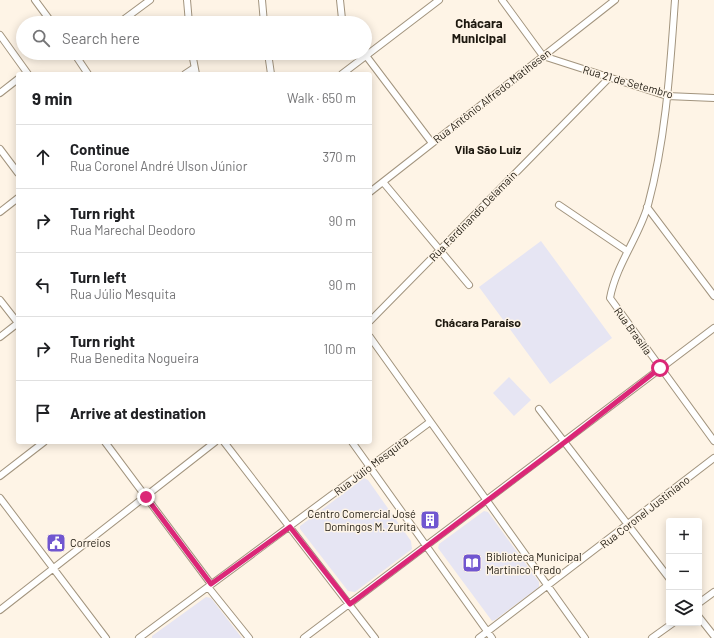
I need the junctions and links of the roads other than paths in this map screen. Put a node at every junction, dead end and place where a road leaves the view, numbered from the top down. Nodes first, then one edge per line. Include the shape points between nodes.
1 (35, 0) edge
2 (150, 0) edge
3 (187, 0) edge
4 (262, 0) edge
5 (340, 0) edge
6 (439, 0) edge
7 (502, 0) edge
8 (615, 0) edge
9 (675, 0) edge
10 (47, 16) edge
11 (128, 16) edge
12 (188, 16) edge
13 (263, 16) edge
14 (342, 16) edge
15 (0, 35) edge
16 (372, 49) edge
17 (543, 56) junction
18 (16, 58) edge
19 (17, 60) edge
20 (79, 60) edge
21 (193, 60) edge
22 (269, 60) edge
23 (358, 60) edge
24 (370, 60) edge
25 (195, 71) edge
26 (26, 72) edge
27 (87, 72) edge
28 (271, 72) edge
29 (344, 72) edge
30 (610, 77) junction
31 (16, 81) edge
32 (0, 93) edge
33 (667, 96) junction
34 (714, 98) edge
35 (432, 143) junction
36 (0, 149) edge
37 (16, 170) edge
38 (383, 182) junction
39 (372, 190) edge
40 (16, 200) edge
41 (559, 205) dead end
42 (647, 207) junction
43 (0, 212) edge
44 (440, 251) junction
45 (627, 251) junction
46 (469, 285) dead end
47 (714, 296) edge
48 (0, 300) edge
49 (16, 320) edge
50 (372, 320) edge
51 (16, 325) edge
52 (714, 328) edge
53 (0, 337) edge
54 (372, 340) edge
55 (660, 368) junction
56 (539, 409) dead end
57 (430, 422) junction
58 (714, 441) edge
59 (565, 442) junction
60 (41, 444) edge
61 (106, 444) edge
62 (212, 444) edge
63 (226, 444) edge
64 (353, 444) edge
65 (714, 458) edge
66 (369, 467) junction
67 (0, 476) edge
68 (146, 497) junction
69 (0, 498) edge
70 (487, 501) junction
71 (629, 525) junction
72 (290, 527) junction
73 (426, 547) junction
74 (53, 569) junction
75 (666, 574) edge
76 (210, 585) junction
77 (548, 586) junction
78 (714, 592) edge
79 (702, 601) edge
80 (350, 604) junction
81 (0, 610) edge
82 (702, 621) edge
83 (669, 626) edge
84 (487, 632) junction
85 (714, 636) edge
86 (106, 638) edge
87 (139, 638) edge
88 (249, 638) edge
89 (304, 638) edge
90 (375, 638) edge
91 (479, 638) edge
92 (492, 638) edge
93 (585, 638) edge
94 (652, 638) edge

1 - 10 street
2 - 11 street
3 - 12 street
4 - 13 street
5 - 14 street
6 - 16 street
7 - 17 street
8 - 17 street, Rua Antônio Alfredo Matihesen
9 - 33 street
15 - 18 street
17 - 30 street, Rua 21 de Setembro
17 - 35 street, Rua Antônio Alfredo Matihesen
19 - 26 street
20 - 27 street
21 - 25 street
22 - 28 street
23 - 29 street
24 - 35 street
30 - 33 street, Rua 21 de Setembro
30 - 44 street, Rua Ferdinando Delamain
31 - 32 street
33 - 34 street, Rua 21 de Setembro
33 - 42 street via 657,171
35 - 38 street, Rua Antônio Alfredo Matihesen
36 - 37 street
38 - 39 street, Rua Antônio Alfredo Matihesen
38 - 44 street
40 - 43 street
41 - 45 street
42 - 45 street
42 - 47 street
44 - 46 street
44 - 50 street, Rua Ferdinando Delamain
45 - 55 street, Rua Brasília via 610,298
48 - 49 street
51 - 53 street
52 - 55 street
54 - 57 street
55 - 58 street, Rua Brasília
55 - 59 street
56 - 59 street
57 - 66 street, Rua Júlio Mesquita
57 - 70 street
59 - 70 street
59 - 71 street
60 - 67 street
61 - 68 street
62 - 68 street
63 - 72 street
64 - 66 street
65 - 71 street, Rua Coronel Justiniano
66 - 72 street, Rua Júlio Mesquita
66 - 73 street
68 - 74 street
68 - 76 street
69 - 74 street
70 - 73 street
70 - 77 street
71 - 75 street
71 - 77 street, Rua Coronel Justiniano
72 - 76 street, Rua Júlio Mesquita
72 - 80 street
73 - 80 street
73 - 84 street
74 - 81 street
74 - 86 street
76 - 87 street, Rua Júlio Mesquita
76 - 88 street
77 - 84 street, Rua Coronel Justiniano
77 - 93 street
78 - 79 street
80 - 89 street
80 - 90 street
82 - 85 street
83 - 94 street
84 - 91 street, Rua Coronel Justiniano
84 - 92 street

